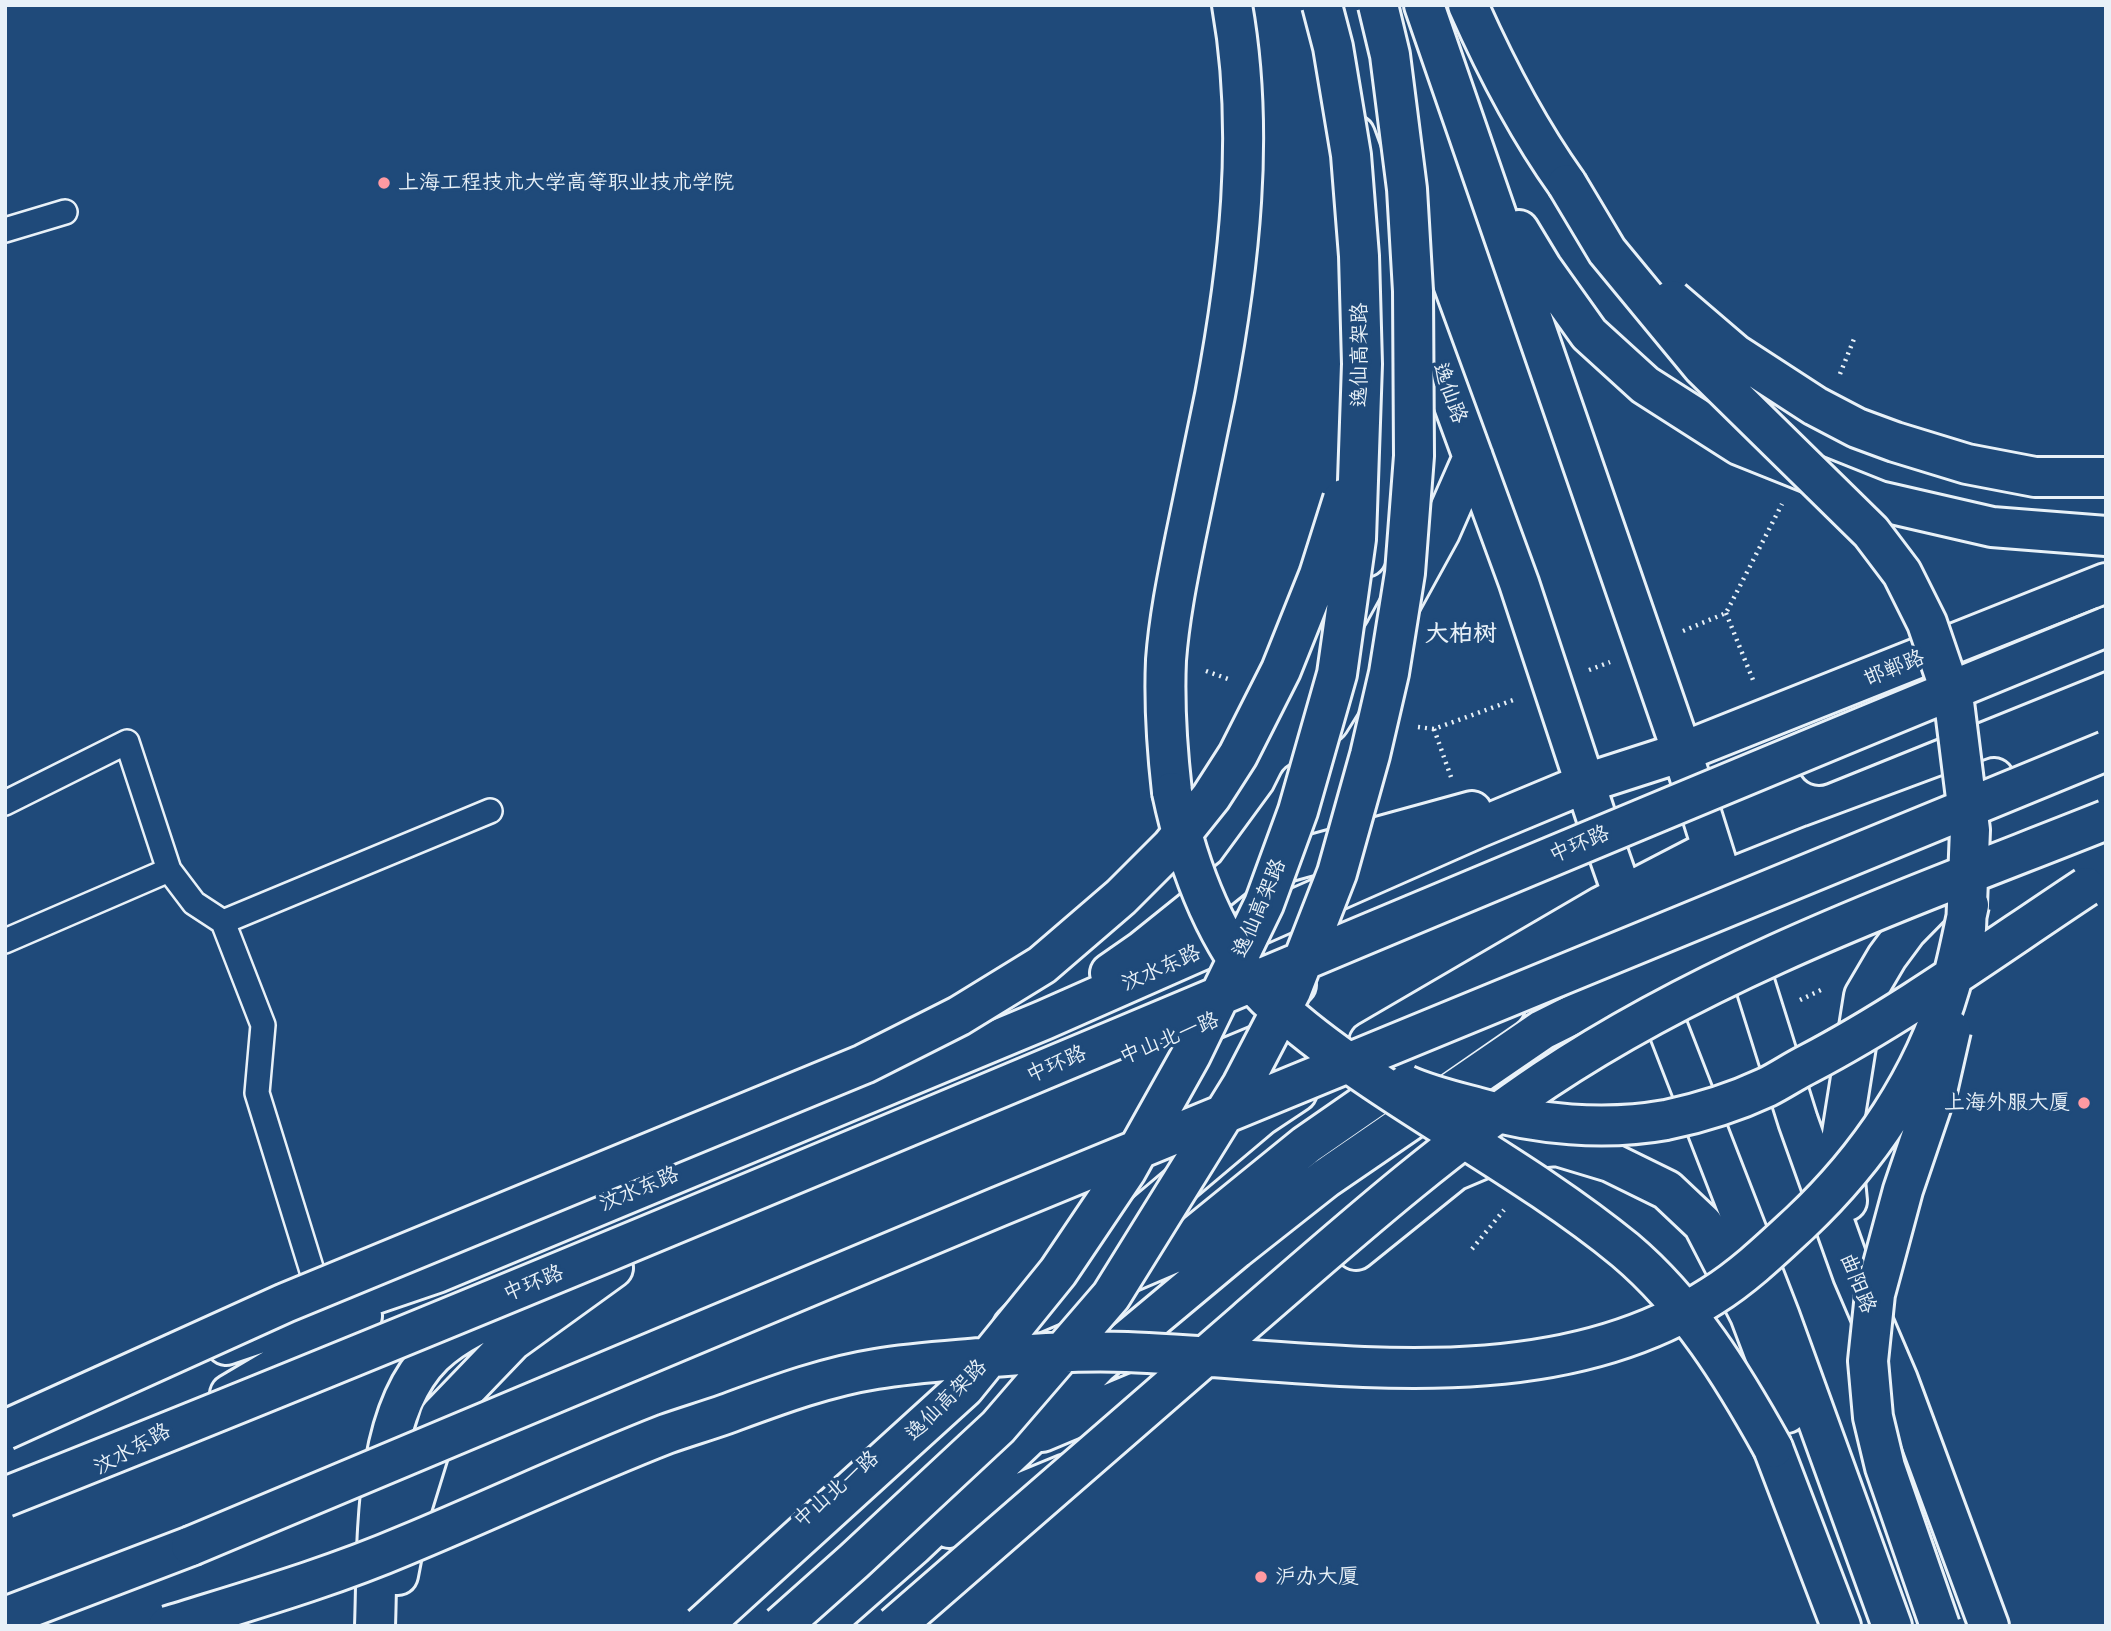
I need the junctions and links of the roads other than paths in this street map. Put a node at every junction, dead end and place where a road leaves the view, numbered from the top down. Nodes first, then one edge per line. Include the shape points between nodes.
1 (1232, 5) edge
2 (1307, 5) edge
3 (1322, 5) edge
4 (1378, 5) edge
5 (1424, 5) edge
6 (1467, 5) edge
7 (1465, 125) junction
8 (1479, 166) junction
9 (1567, 184) junction
10 (65, 212) dead end
11 (1384, 215) junction
12 (5, 230) edge
13 (1359, 450) junction
14 (1474, 457) junction
15 (2106, 477) edge
16 (2106, 536) edge
17 (2106, 583) edge
18 (2106, 627) edge
19 (2106, 649) edge
20 (1333, 715) junction
21 (2106, 733) edge
22 (2106, 751) edge
23 (1682, 752) junction
24 (1587, 783) junction
25 (2106, 790) edge
26 (5, 803) edge
27 (490, 811) dead end
28 (1700, 811) junction
29 (2106, 820) edge
30 (2015, 828) junction
31 (1606, 847) junction
32 (1717, 865) junction
33 (169, 870) junction
34 (2106, 874) edge
35 (1235, 876) junction
36 (1969, 905) junction
37 (1627, 906) junction
38 (223, 922) junction
39 (1738, 936) junction
40 (5, 941) edge
41 (1648, 977) junction
42 (1044, 1020) junction
43 (1324, 1047) junction
44 (706, 1161) junction
45 (1172, 1254) junction
46 (613, 1268) junction
47 (437, 1273) junction
48 (1853, 1275) junction
49 (324, 1312) junction
50 (1020, 1319) junction
51 (433, 1355) junction
52 (1222, 1357) junction
53 (1097, 1365) junction
54 (5, 1420) edge
55 (5, 1430) edge
56 (1027, 1438) junction
57 (5, 1497) edge
58 (5, 1514) edge
59 (913, 1546) junction
60 (1888, 1613) edge
61 (5, 1617) edge
62 (168, 1626) edge
63 (375, 1626) edge
64 (388, 1626) edge
65 (681, 1626) edge
66 (702, 1626) edge
67 (781, 1626) edge
68 (822, 1626) edge
69 (895, 1626) edge
70 (1841, 1626) edge
71 (1940, 1626) edge
72 (1989, 1626) edge

1 - 43 main road, bridge via 1239,41 1243,138 1234,281 1175,593 1167,657 1168,756 1181,832 1202,893 1220,927 1263,994
2 - 11 main road, 逸仙路
3 - 13 main road, 逸仙高架路, bridge via 1351,155 1362,364
4 - 67 main road, bridge via 1390,55 1407,189 1414,456 1405,572 1389,673 1337,873 1291,991 1242,1085 1111,1296 998,1427
5 - 7 main road
6 - 7 main road
6 - 9 main road via 1521,113
7 - 8 main road
8 - 16 main road via 1589,334 1645,385 1739,445 1879,501 1992,527
8 - 23 main road
9 - 15 main road, bridge via 1656,286 1735,354 1815,406 1857,428 1967,464 2035,477
9 - 36 main road, bridge via 1607,251 1702,366 1871,533 1902,573 1927,623 1954,702 1970,830
10 - 12 lane
11 - 14 main road, 逸仙路
11 - 20 main road via 1391,303 1390,439
13 - 55 main road, bridge via 1319,575 1281,670 1238,755 1171,846 1121,897 1042,965 959,1016 864,1064 285,1303
13 - 66 main road, 逸仙高架路, bridge via 1356,539 1337,674 1298,811 1264,904 1191,1055 1133,1160 1058,1272 964,1388
14 - 20 main road via 1440,533
14 - 24 main road, 逸仙路
17 - 23 main road, 邯郸路
18 - 57 main road, 中环路, bridge via 585,1262
19 - 28 main road
20 - 35 main road via 1290,801
21 - 32 main road via 2005,774
22 - 61 main road, bridge via 998,1207 191,1546
23 - 24 main road, 邯郸路
23 - 28 main road, 曲阳路
24 - 31 main road, 逸仙路
24 - 35 main road
24 - 42 main road, 汶水东路
25 - 30 main road
26 - 33 lane via 127,742
27 - 38 lane
28 - 31 main road, 中山北一路
28 - 32 main road, 曲阳路
29 - 69 main road, bridge via 1896,904 1691,994 1545,1081 1471,1134 1314,1262
30 - 39 main road
30 - 48 main road via 1907,930 1864,996 1841,1140
31 - 37 main road, 逸仙路
31 - 46 main road, 中山北一路 via 1244,1007
32 - 37 main road
32 - 39 main road, 曲阳路
33 - 38 lane via 194,903
33 - 40 lane
34 - 43 main road, bridge via 1860,1037 1766,1087 1674,1118 1632,1125 1580,1125 1494,1112 1418,1091
35 - 42 main road via 1143,950
36 - 62 main road, bridge via 1949,991 1929,1041 1902,1098 1863,1154 1814,1210 1762,1258 1712,1296 1669,1319 1613,1341 1507,1364 1423,1369 1124,1352 1043,1353 875,1369 780,1394 667,1434 366,1561
36 - 71 main road, bridge via 1958,1002 1938,1087 1875,1294 1868,1361 1873,1417 1885,1467
37 - 41 main road, 逸仙路
37 - 45 main road, 中山北一路 via 1306,1145
37 - 50 main road via 1389,1029 1261,1116
38 - 49 lane via 262,1025 257,1093
39 - 41 main road, 中山北一路
39 - 48 main road, 曲阳路
41 - 53 main road, 中山北一路 via 1542,1030 1326,1178
41 - 60 main road
42 - 44 main road, 汶水东路
43 - 70 main road, bridge via 1581,1215 1668,1292 1715,1350 1773,1448
44 - 47 main road, 汶水东路
44 - 51 main road
45 - 50 main road, 中山北一路
45 - 53 main road, 中山北一路
46 - 51 main road, 中山北一路 via 479,1323
46 - 64 main road, 中山北一路 via 512,1341 440,1416 411,1513
47 - 49 main road, 汶水东路
47 - 58 main road, 汶水东路 via 215,1404
48 - 72 main road, 曲阳路 via 1898,1380
49 - 54 main road, 汶水东路
50 - 65 main road, 中山北一路 via 889,1443
51 - 63 main road, 中山北一路 via 404,1395 391,1431 379,1514
52 - 56 main road
52 - 59 main road via 1154,1420 1091,1464 1015,1495
52 - 60 main road via 1454,1171 1501,1151 1557,1146 1610,1162 1667,1190 1703,1224 1749,1315 1807,1464
53 - 56 main road, 中山北一路
56 - 59 main road, 中山北一路
59 - 68 main road, 中山北一路

